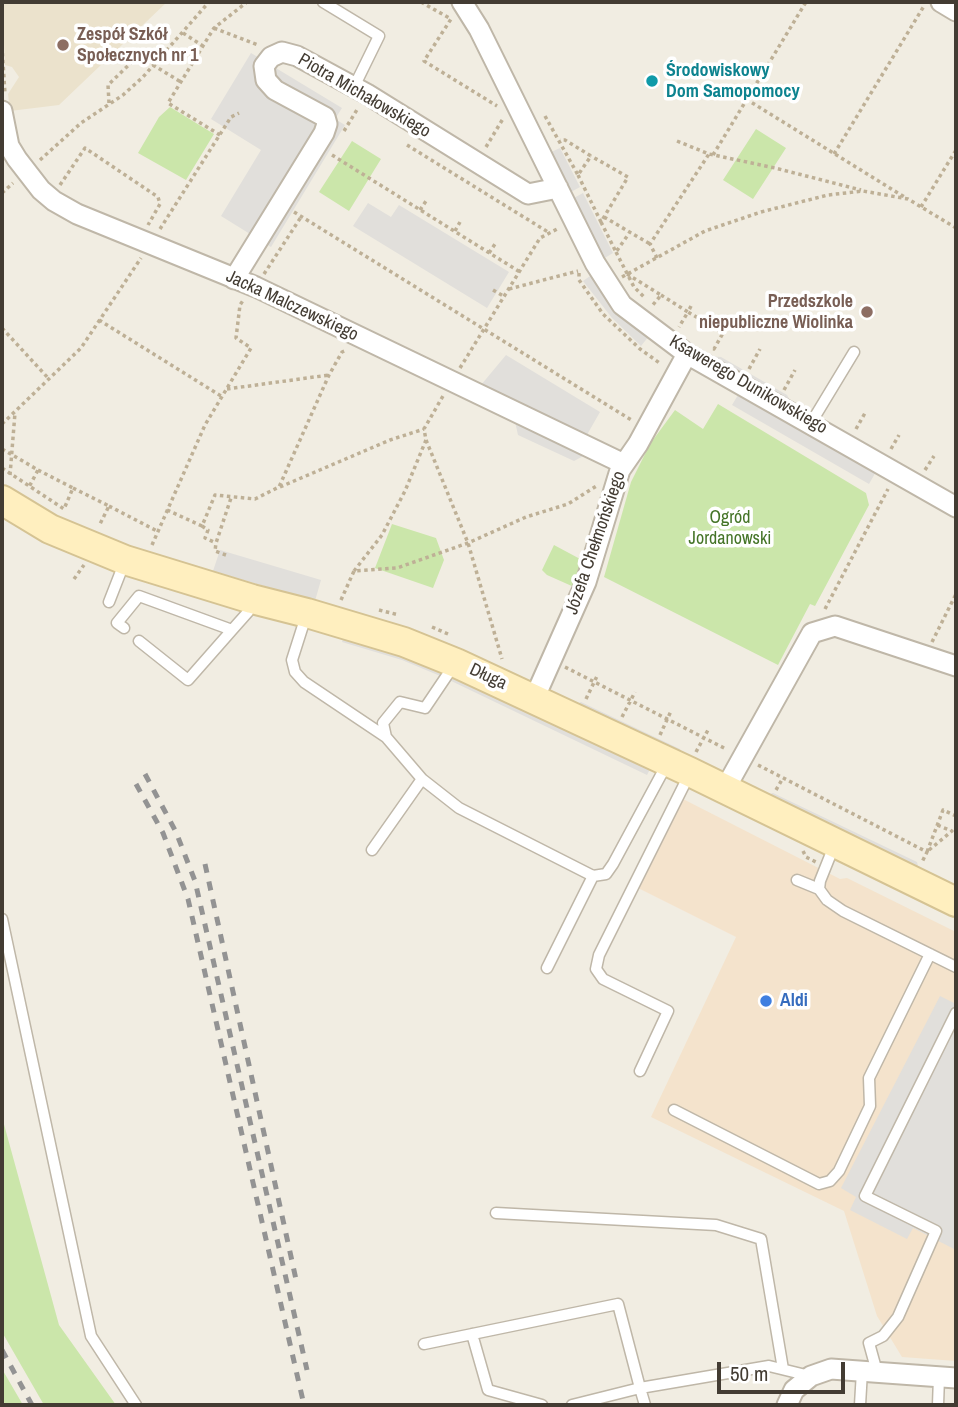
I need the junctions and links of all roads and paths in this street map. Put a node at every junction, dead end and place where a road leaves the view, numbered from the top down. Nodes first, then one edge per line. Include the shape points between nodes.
1 (209, 2) edge
2 (247, 2) edge
3 (323, 2) edge
4 (421, 2) edge
5 (462, 2) edge
6 (806, 2) edge
7 (926, 2) edge
8 (942, 2) edge
9 (956, 11) edge
10 (214, 28) junction
11 (183, 33) junction
12 (203, 46) junction
13 (279, 53) junction
14 (153, 65) junction
15 (181, 82) junction
16 (354, 87) junction
17 (746, 99) junction
18 (109, 104) junction
19 (357, 109) dead end
20 (2, 111) edge
21 (239, 113) dead end
22 (545, 116) dead end
23 (344, 132) dead end
24 (220, 135) junction
25 (560, 139) junction
26 (677, 141) dead end
27 (407, 145) dead end
28 (956, 149) edge
29 (834, 153) junction
30 (330, 154) dead end
31 (711, 154) junction
32 (591, 156) junction
33 (38, 161) dead end
34 (476, 164) junction
35 (578, 175) junction
36 (558, 188) junction
37 (863, 191) junction
38 (55, 192) dead end
39 (908, 199) junction
40 (426, 201) dead end
41 (921, 207) junction
42 (420, 210) junction
43 (294, 212) dead end
44 (301, 216) junction
45 (604, 217) junction
46 (460, 222) dead end
47 (601, 222) junction
48 (956, 228) edge
49 (454, 232) junction
50 (630, 232) junction
51 (548, 233) junction
52 (563, 237) dead end
53 (147, 238) junction
54 (495, 244) dead end
55 (650, 244) junction
56 (617, 252) junction
57 (489, 253) junction
58 (657, 258) junction
59 (575, 264) dead end
60 (587, 267) junction
61 (520, 272) junction
62 (627, 274) junction
63 (234, 279) junction
64 (608, 285) junction
65 (256, 287) junction
66 (509, 289) junction
67 (493, 290) dead end
68 (661, 295) junction
69 (505, 297) junction
70 (240, 305) dead end
71 (653, 306) junction
72 (691, 306) dead end
73 (660, 312) dead end
74 (688, 312) junction
75 (99, 320) junction
76 (673, 323) dead end
77 (2, 328) edge
78 (485, 330) junction
79 (695, 348) junction
80 (760, 349) dead end
81 (854, 352) dead end
82 (334, 366) dead end
83 (664, 366) dead end
84 (749, 369) dead end
85 (795, 370) dead end
86 (329, 375) junction
87 (49, 379) junction
88 (449, 387) junction
89 (225, 389) junction
90 (784, 390) dead end
91 (221, 396) junction
92 (15, 411) junction
93 (811, 423) junction
94 (2, 424) edge
95 (639, 425) dead end
96 (424, 429) junction
97 (426, 440) junction
98 (2, 449) edge
99 (11, 455) junction
100 (622, 467) junction
101 (2, 468) edge
102 (38, 470) junction
103 (898, 472) junction
104 (6, 487) edge
105 (29, 487) junction
106 (279, 487) junction
107 (73, 488) junction
108 (231, 498) junction
109 (110, 506) junction
110 (956, 507) edge
111 (64, 509) junction
112 (167, 510) junction
113 (76, 514) dead end
114 (88, 519) dead end
115 (202, 526) junction
116 (157, 531) junction
117 (153, 540) dead end
118 (216, 543) junction
119 (468, 543) junction
120 (226, 555) dead end
121 (125, 560) junction
122 (87, 561) dead end
123 (354, 571) junction
124 (74, 579) dead end
125 (956, 594) edge
126 (832, 597) dead end
127 (251, 599) junction
128 (109, 602) dead end
129 (339, 605) dead end
130 (307, 613) junction
131 (124, 628) dead end
132 (232, 631) junction
133 (442, 631) dead end
134 (139, 641) dead end
135 (932, 641) dead end
136 (455, 650) junction
137 (490, 654) dead end
138 (551, 661) junction
139 (956, 666) edge
140 (598, 674) dead end
141 (594, 682) junction
142 (635, 692) dead end
143 (534, 699) junction
144 (586, 699) dead end
145 (631, 700) junction
146 (671, 711) dead end
147 (622, 717) dead end
148 (667, 720) junction
149 (708, 730) dead end
150 (660, 734) dead end
151 (386, 737) junction
152 (703, 739) junction
153 (742, 757) junction
154 (685, 762) junction
155 (783, 778) junction
156 (422, 779) junction
157 (725, 789) junction
158 (776, 790) dead end
159 (855, 815) junction
160 (956, 816) edge
161 (937, 825) junction
162 (842, 834) junction
163 (892, 834) junction
164 (887, 844) dead end
165 (372, 850) dead end
166 (927, 852) junction
167 (922, 862) dead end
168 (593, 876) junction
169 (797, 880) dead end
170 (819, 889) junction
171 (956, 902) edge
172 (2, 919) edge
173 (930, 954) junction
174 (956, 967) edge
175 (547, 968) dead end
176 (956, 1013) edge
177 (640, 1071) dead end
178 (674, 1110) dead end
179 (496, 1213) dead end
180 (472, 1334) junction
181 (424, 1344) dead end
182 (783, 1369) junction
183 (869, 1372) junction
184 (811, 1376) junction
185 (948, 1378) edge
186 (640, 1388) junction
187 (136, 1405) edge
188 (542, 1405) edge
189 (572, 1405) edge
190 (645, 1405) edge
191 (787, 1405) edge
192 (860, 1405) edge
193 (938, 1405) edge

1 - 11 path
2 - 10 path
3 - 16 lane via 379,36
4 - 34 path via 451,19 424,61 507,112
5 - 36 street, Ksawerego Dunikowskiego
6 - 17 path
7 - 29 path
8 - 9 street
10 - 12 path
10 - 13 path
11 - 12 path
11 - 14 path
12 - 15 path
13 - 16 street, Piotra Michałowskiego via 297,56
13 - 63 street, Piotra Michałowskiego via 264,66 266,80 275,90 325,117 327,124
14 - 15 path
14 - 18 path
14 - 18 path via 138,56 108,85
15 - 24 path via 168,103
16 - 34 street, Piotra Michałowskiego
17 - 29 path
17 - 31 path
18 - 33 path
19 - 23 path
20 - 53 street, Jacka Malczewskiego via 9,146 41,190 77,214
21 - 24 path
22 - 25 path
24 - 53 path
25 - 32 path
25 - 35 path
26 - 31 path
27 - 51 path
28 - 41 path
29 - 39 path
30 - 42 path
31 - 37 path
31 - 55 path
32 - 35 path
32 - 45 path via 628,177
34 - 36 street, Piotra Michałowskiego via 528,194
35 - 47 path
36 - 60 street, Ksawerego Dunikowskiego
37 - 39 path
37 - 58 path via 761,212 705,231
38 - 53 path via 85,148 158,197 160,204
39 - 41 path
40 - 42 path
41 - 48 path
42 - 49 path
43 - 44 path
44 - 65 path
44 - 78 path
45 - 47 path
45 - 50 path
46 - 49 path
47 - 56 path
49 - 57 path
50 - 55 path
50 - 56 path
51 - 52 path via 556,229
51 - 61 path via 540,238
53 - 63 street, Jacka Malczewskiego
53 - 75 path
54 - 57 path
55 - 58 path
56 - 62 path
57 - 61 path
58 - 62 path
59 - 60 path
60 - 64 street, Ksawerego Dunikowskiego
60 - 66 path
60 - 83 path via 579,280 603,314
61 - 66 path
62 - 64 path
62 - 68 path
62 - 71 path
63 - 65 street, Jacka Malczewskiego
64 - 79 street, Ksawerego Dunikowskiego via 622,305
65 - 88 street, Jacka Malczewskiego
66 - 69 path
67 - 69 path
68 - 71 path
68 - 74 path
69 - 78 path
70 - 89 path via 236,338 251,348
71 - 73 path
72 - 74 path
74 - 76 path via 679,327
74 - 79 path via 724,330 714,349
75 - 87 path via 81,348
75 - 91 path
77 - 87 path
78 - 88 path
78 - 95 path
79 - 93 street, Ksawerego Dunikowskiego
79 - 100 street, Józefa Chełmońskiego
80 - 84 path
81 - 93 lane
82 - 86 path
85 - 90 path
86 - 89 path
86 - 106 path
87 - 92 path
88 - 96 path
88 - 100 street, Jacka Malczewskiego
89 - 91 path
91 - 112 path
92 - 94 path
92 - 99 path
93 - 103 street, Ksawerego Dunikowskiego
96 - 97 path
96 - 106 path
97 - 119 path
97 - 123 path via 382,535
98 - 99 path
99 - 102 path
99 - 104 path
100 - 119 path via 568,504
100 - 138 street, Józefa Chełmońskiego via 586,582
101 - 104 path
102 - 105 path
102 - 107 path
103 - 110 street, Ksawerego Dunikowskiego
103 - 126 path
104 - 105 path
104 - 121 street, Długa via 50,528
105 - 111 path
106 - 108 path via 256,499
107 - 109 path
107 - 111 path
108 - 115 path via 215,495
108 - 118 path
109 - 114 path via 100,524
109 - 116 path
111 - 113 path
112 - 115 path
112 - 116 path
115 - 118 path via 208,530 205,538
116 - 117 path
118 - 120 path via 215,551
119 - 123 path via 397,568
119 - 137 path via 502,659
121 - 127 street, Długa
121 - 128 lane
122 - 124 path
123 - 129 path
125 - 135 path
127 - 130 street, Długa
127 - 132 lane via 248,612
130 - 136 street, Długa via 404,642
130 - 151 lane via 292,660 295,672
131 - 132 lane via 117,623 139,596
132 - 134 lane via 188,680
133 - 136 path
136 - 143 street, Długa
136 - 151 lane via 425,708 400,702 383,723
138 - 141 path
138 - 143 street, Józefa Chełmońskiego
139 - 153 street via 835,626 812,633
140 - 141 path
141 - 144 path
141 - 145 path
142 - 145 path
143 - 154 street, Długa
145 - 147 path
145 - 148 path
146 - 148 path
148 - 150 path
148 - 152 path
149 - 152 path
151 - 156 lane
152 - 153 path
152 - 154 path
153 - 155 path
153 - 157 street
154 - 157 street, Długa
154 - 168 lane via 606,874
154 - 177 lane via 596,969 603,979 668,1011
155 - 158 path
155 - 159 path
156 - 165 lane
156 - 168 lane via 459,808
157 - 162 street, Długa
159 - 162 path
159 - 163 path
160 - 161 path via 943,810
161 - 166 path
161 - 166 path via 953,831
162 - 170 lane
162 - 171 street, Długa
163 - 164 path
163 - 166 path
166 - 167 path
168 - 175 lane
169 - 170 lane
170 - 173 lane via 843,911
172 - 187 lane via 91,1336
173 - 174 lane
173 - 178 lane via 869,1078 870,1107 830,1181 820,1184
176 - 183 lane via 865,1196 936,1231 898,1317 883,1336 869,1343
179 - 182 lane via 716,1225 761,1238
180 - 181 lane
180 - 186 lane via 618,1304
180 - 188 lane via 488,1390
182 - 184 lane
182 - 186 lane via 769,1366
183 - 184 street via 831,1369
183 - 185 street
183 - 192 lane
184 - 191 street via 794,1390
185 - 193 lane
186 - 189 lane
186 - 190 lane

